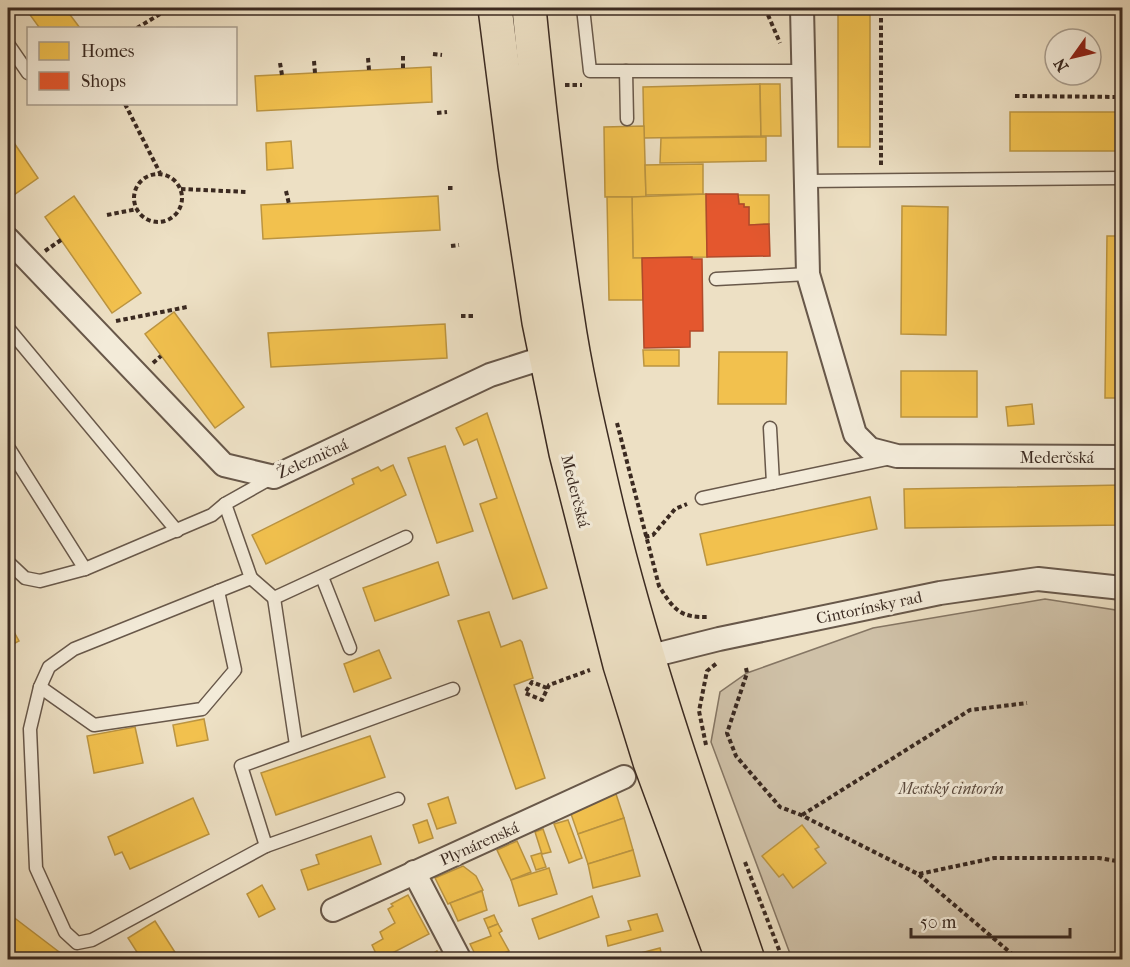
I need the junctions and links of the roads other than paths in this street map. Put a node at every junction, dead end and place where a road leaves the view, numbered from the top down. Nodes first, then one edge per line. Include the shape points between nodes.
1 (495, 8) edge
2 (529, 8) edge
3 (583, 8) edge
4 (802, 8) edge
5 (8, 44) edge
6 (626, 71) junction
7 (802, 71) junction
8 (27, 72) edge
9 (627, 118) dead end
10 (1122, 178) edge
11 (805, 181) junction
12 (8, 239) edge
13 (808, 274) junction
14 (716, 279) dead end
15 (8, 328) edge
16 (546, 357) junction
17 (580, 383) junction
18 (770, 428) dead end
19 (8, 447) edge
20 (897, 456) junction
21 (1122, 457) edge
22 (274, 477) junction
23 (773, 483) junction
24 (702, 498) road end
25 (225, 504) junction
26 (177, 531) junction
27 (406, 537) dead end
28 (8, 562) edge
29 (86, 569) junction
30 (322, 577) junction
31 (251, 578) junction
32 (1122, 588) edge
33 (218, 591) junction
34 (274, 598) junction
35 (350, 648) dead end
36 (619, 664) junction
37 (40, 687) junction
38 (453, 689) dead end
39 (296, 745) junction
40 (624, 777) dead end
41 (398, 799) dead end
42 (266, 846) junction
43 (414, 872) junction
44 (333, 910) dead end
45 (460, 960) edge
46 (723, 960) edge
47 (748, 960) edge

1 - 16 main road, Mederčská
2 - 17 main road, Mederčská via 548,179
3 - 6 lane via 590,71
4 - 7 street, Mederčská
5 - 8 lane
6 - 7 lane
6 - 9 lane
7 - 11 street, Mederčská
10 - 11 lane
11 - 13 street, Mederčská
12 - 22 street, Železničná via 224,465
13 - 14 lane
13 - 20 street, Mederčská via 855,434 870,449
15 - 26 lane
16 - 17 street
16 - 22 street, Železničná via 490,375
16 - 36 main road, Mederčská
17 - 36 main road, Mederčská via 606,501
18 - 23 lane
19 - 29 lane
20 - 21 street, Mederčská
20 - 23 lane
22 - 25 lane
23 - 24 lane
25 - 26 lane
25 - 31 lane
26 - 29 lane
27 - 30 lane
28 - 29 lane via 25,578 40,581
30 - 34 lane
30 - 35 lane
31 - 33 lane
31 - 34 lane
32 - 36 street, Cintorínsky rad via 1038,579 940,593
33 - 37 lane via 74,649 49,667
33 - 37 lane via 235,669 202,709 94,725
34 - 39 lane
36 - 46 main road, Mederčská via 650,762
36 - 47 main road, Mederčská via 678,754
37 - 42 lane via 30,729 36,868 65,932 77,944 92,940
38 - 39 lane
39 - 42 lane via 241,766
40 - 43 street, Plynárenská
41 - 42 lane
43 - 44 street, Plynárenská
43 - 45 street

